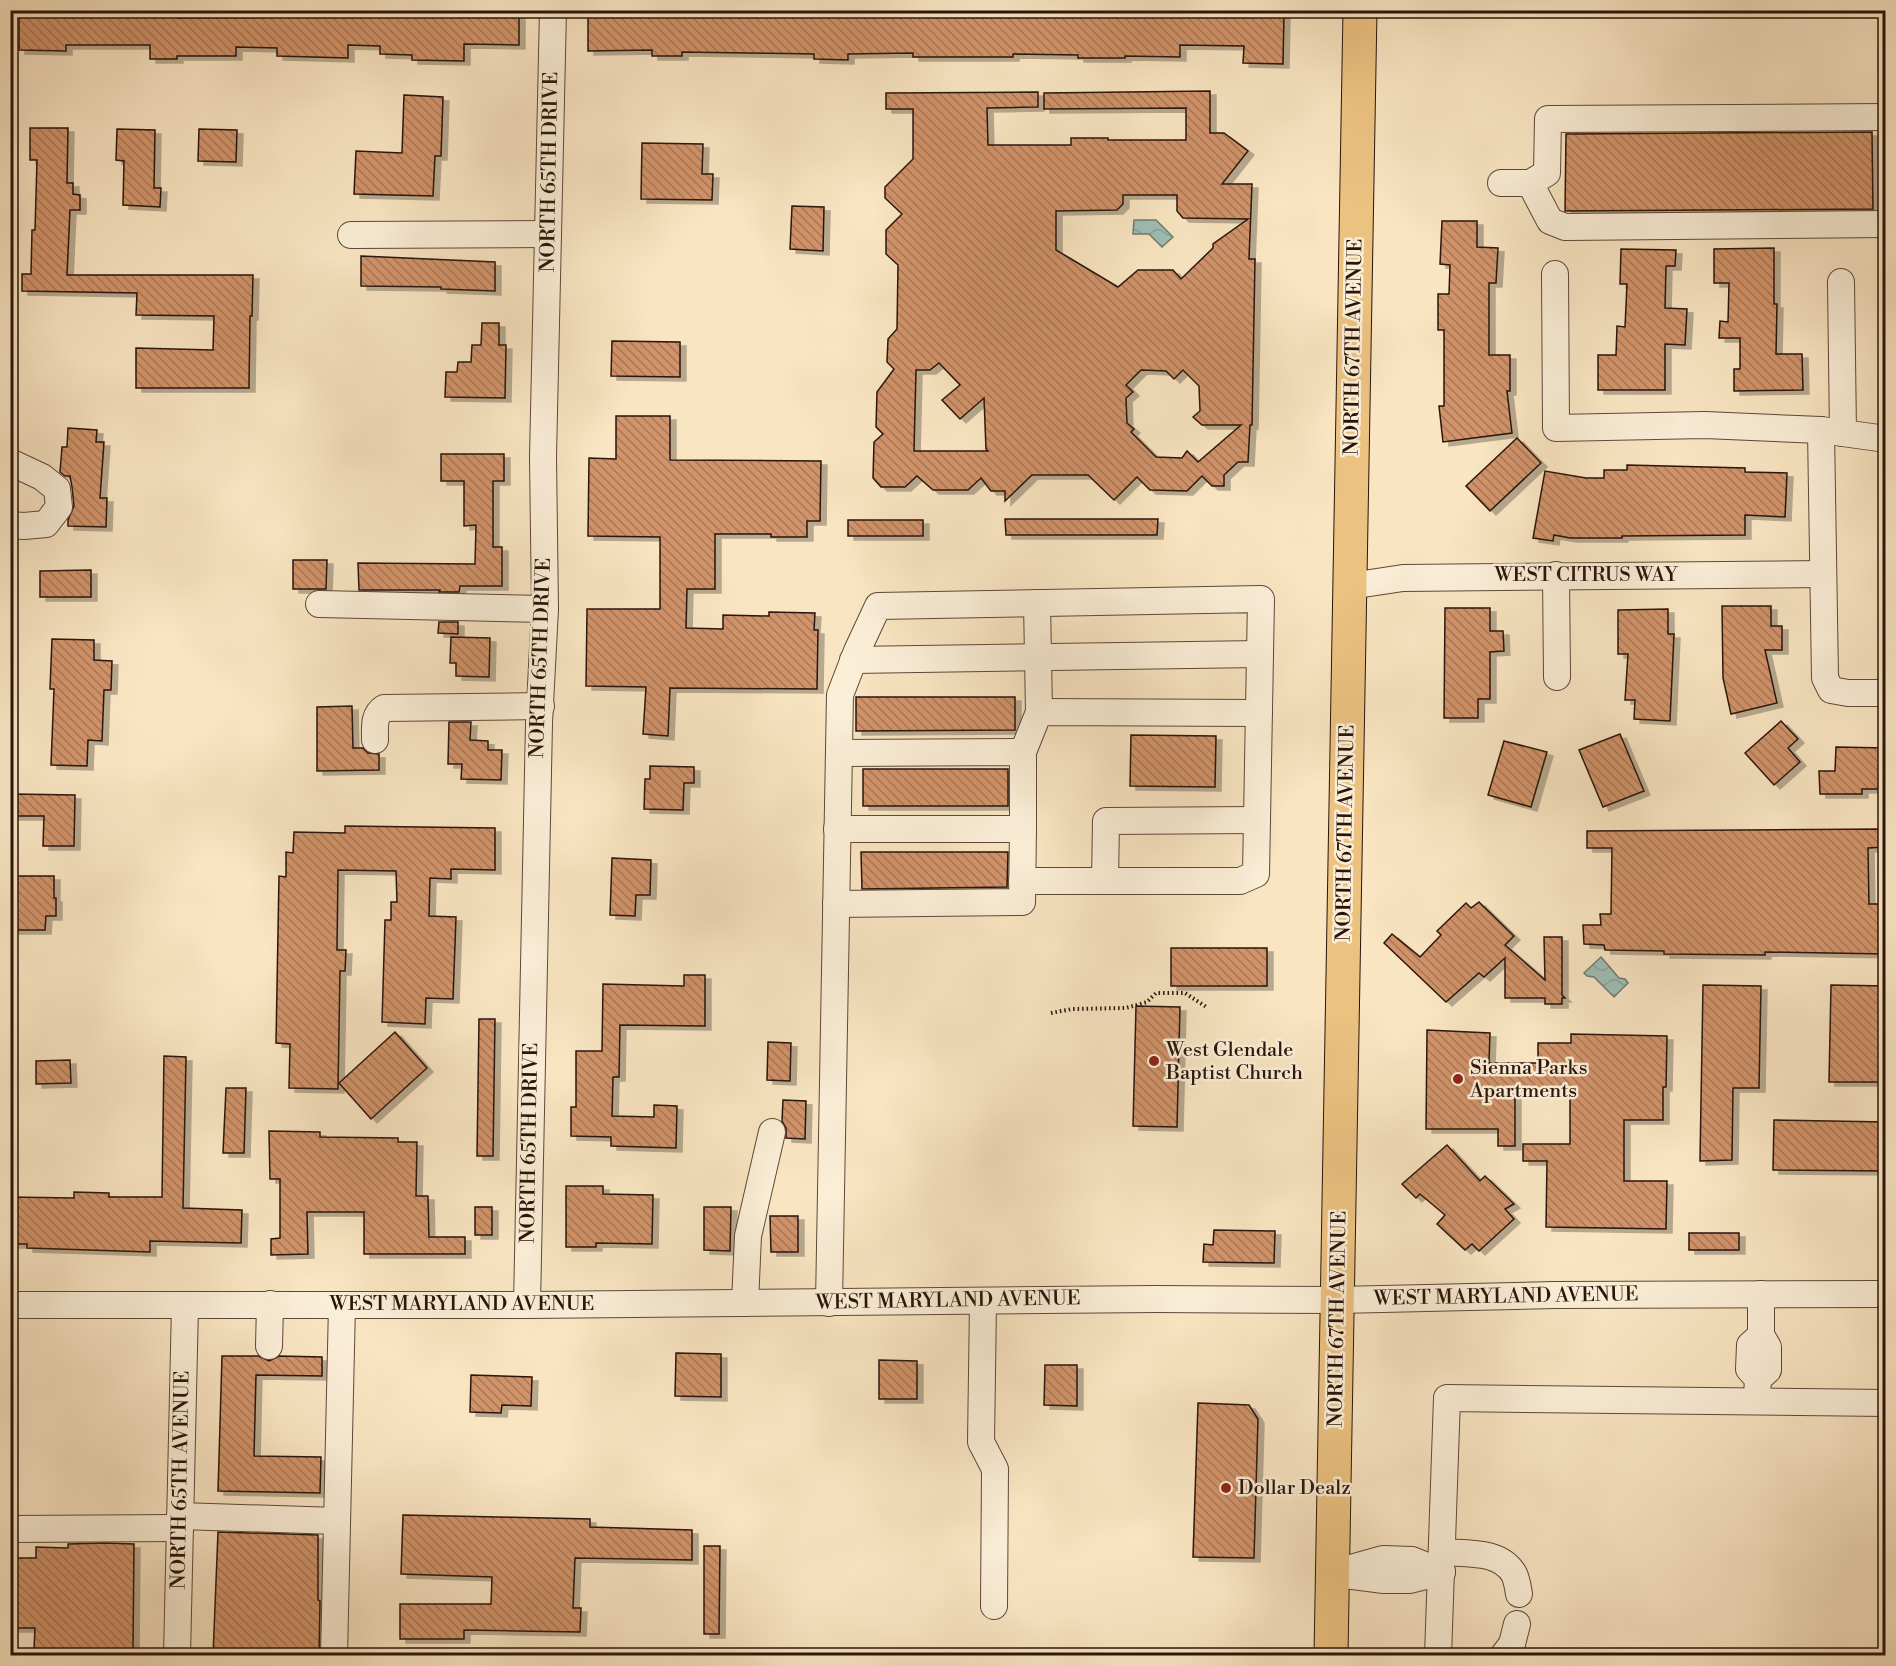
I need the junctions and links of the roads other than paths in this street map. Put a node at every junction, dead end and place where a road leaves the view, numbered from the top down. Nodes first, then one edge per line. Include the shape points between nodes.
1 (553, 10) edge
2 (1360, 10) edge
3 (1886, 117) edge
4 (1501, 183) dead end
5 (1530, 183) junction
6 (1886, 224) edge
7 (549, 234) junction
8 (351, 235) dead end
9 (1555, 274) dead end
10 (1841, 282) dead end
11 (1832, 431) junction
12 (1886, 439) edge
13 (10, 462) edge
14 (10, 525) edge
15 (1823, 574) junction
16 (1556, 575) junction
17 (1350, 586) junction
18 (1037, 603) junction
19 (319, 604) dead end
20 (545, 609) junction
21 (1260, 654) junction
22 (1038, 657) junction
23 (853, 660) junction
24 (1557, 677) dead end
25 (1886, 693) edge
26 (540, 706) junction
27 (1039, 712) junction
28 (1259, 713) junction
29 (375, 740) dead end
30 (1023, 752) junction
31 (838, 753) junction
32 (1257, 820) junction
33 (837, 829) junction
34 (1023, 830) junction
35 (1022, 881) junction
36 (1105, 881) junction
37 (836, 904) junction
38 (772, 1132) dead end
39 (1761, 1294) junction
40 (1886, 1294) edge
41 (1338, 1300) junction
42 (983, 1302) junction
43 (829, 1303) junction
44 (270, 1304) junction
45 (745, 1304) junction
46 (10, 1305) edge
47 (185, 1305) junction
48 (342, 1305) junction
49 (527, 1305) junction
50 (269, 1346) dead end
51 (1758, 1390) junction
52 (1886, 1403) edge
53 (337, 1521) junction
54 (180, 1522) junction
55 (10, 1529) edge
56 (1442, 1562) junction
57 (1333, 1573) junction
58 (1519, 1594) dead end
59 (994, 1606) dead end
60 (1517, 1624) dead end
61 (177, 1656) edge
62 (334, 1656) edge
63 (1331, 1656) edge
64 (1438, 1656) edge
65 (1503, 1656) edge

1 - 7 street, NORTH 65TH DRIVE
2 - 17 main road, NORTH 67TH AVENUE
3 - 5 street via 1548,119 1547,173
4 - 5 street
5 - 6 street via 1550,221 1565,227
7 - 8 street
7 - 20 street, NORTH 65TH DRIVE via 543,457
9 - 11 street via 1556,428 1705,425
10 - 11 street
11 - 12 street
11 - 15 street
13 - 14 street via 57,489 59,507 46,524
15 - 16 street, WEST CITRUS WAY
15 - 25 street via 1825,678 1831,690
16 - 17 street, WEST CITRUS WAY via 1403,578
16 - 24 street
17 - 41 main road, NORTH 67TH AVENUE
18 - 21 street via 1261,599
18 - 22 street
18 - 23 street via 878,606
19 - 20 street
20 - 26 street, NORTH 65TH DRIVE
21 - 22 street
21 - 28 street
22 - 23 street
22 - 27 street
23 - 31 street via 840,695
26 - 29 street via 384,708 375,721
26 - 49 street, NORTH 65TH DRIVE
27 - 28 street
27 - 30 street
28 - 32 street
30 - 31 street
30 - 34 street
31 - 33 street
32 - 36 street via 1256,874 1240,881
32 - 36 street via 1106,821
33 - 34 street
33 - 37 street
34 - 35 street
35 - 36 street
35 - 37 street via 1022,902
37 - 43 street
38 - 45 street via 748,1236
39 - 40 street, WEST MARYLAND AVENUE
39 - 41 street, WEST MARYLAND AVENUE
39 - 51 street via 1761,1335 1750,1345 1749,1369
41 - 42 street, WEST MARYLAND AVENUE
41 - 57 main road, NORTH 67TH AVENUE
42 - 43 street, WEST MARYLAND AVENUE
42 - 59 street via 981,1442 995,1469
43 - 45 street, WEST MARYLAND AVENUE
44 - 47 street, WEST MARYLAND AVENUE
44 - 48 street, WEST MARYLAND AVENUE
44 - 50 street
45 - 49 street, WEST MARYLAND AVENUE
46 - 47 street, WEST MARYLAND AVENUE
47 - 54 street, NORTH 65TH AVENUE
48 - 49 street, WEST MARYLAND AVENUE
48 - 53 street
51 - 52 street
51 - 56 street via 1447,1398
53 - 54 street
53 - 62 street
54 - 55 street
54 - 61 street, NORTH 65TH AVENUE
56 - 57 street via 1383,1559
56 - 58 street via 1492,1556 1505,1563 1515,1576
56 - 64 street
57 - 63 main road, NORTH 67TH AVENUE
60 - 65 street via 1512,1644

